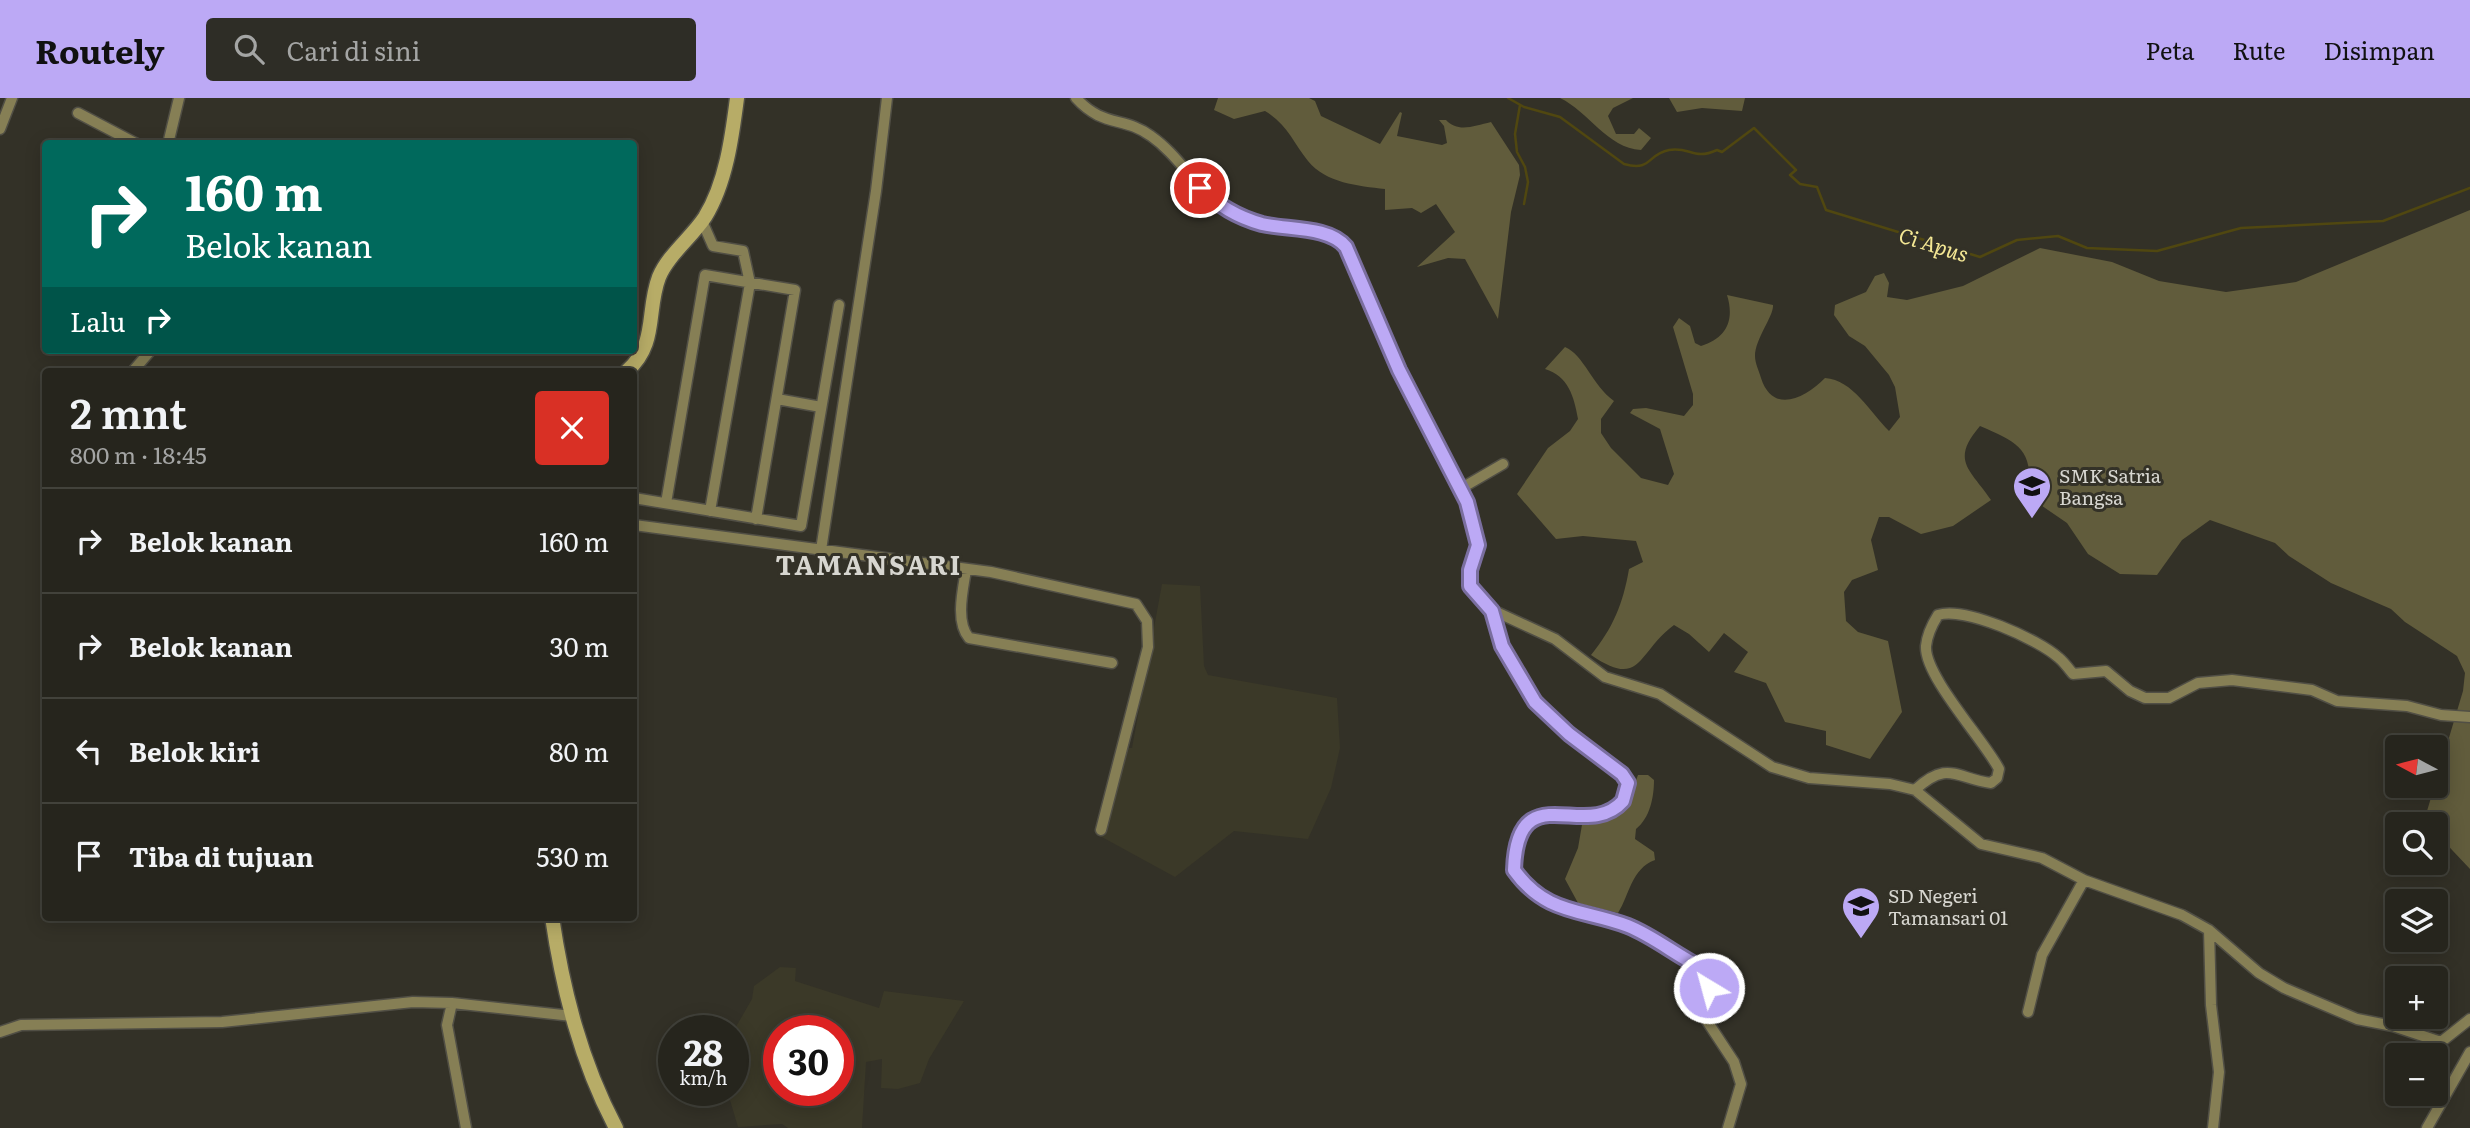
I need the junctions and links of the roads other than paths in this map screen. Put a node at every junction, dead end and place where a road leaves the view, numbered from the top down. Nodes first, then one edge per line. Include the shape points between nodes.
1 (12, 98) edge
2 (179, 98) edge
3 (737, 98) edge
4 (887, 98) edge
5 (1076, 98) edge
6 (78, 113) dead end
7 (0, 130) edge
8 (129, 140) edge
9 (169, 140) edge
10 (702, 221) junction
11 (750, 283) junction
12 (839, 305) dead end
13 (148, 354) edge
14 (136, 368) edge
15 (630, 368) edge
16 (777, 399) junction
17 (821, 407) junction
18 (1503, 464) dead end
19 (1460, 489) junction
20 (637, 498) edge
21 (666, 503) junction
22 (710, 511) junction
23 (756, 519) junction
24 (637, 524) edge
25 (821, 550) junction
26 (966, 570) junction
27 (1492, 611) junction
28 (1112, 663) dead end
29 (2470, 717) edge
30 (1915, 790) junction
31 (1101, 830) dead end
32 (2084, 880) junction
33 (553, 921) edge
34 (2209, 930) junction
35 (452, 1003) junction
36 (2028, 1012) dead end
37 (572, 1016) junction
38 (2470, 1019) edge
39 (0, 1032) edge
40 (2470, 1052) edge
41 (466, 1128) edge
42 (616, 1128) edge
43 (1728, 1128) edge
44 (2213, 1128) edge
45 (2427, 1128) edge

1 - 7 street
2 - 9 street
3 - 10 main road via 728,153 716,195
4 - 25 street
5 - 19 street via 1095,116 1150,135 1228,211 1262,224 1342,241 1399,370
6 - 8 street
10 - 11 street via 713,246 743,251
10 - 15 main road via 663,269 656,287 650,339
11 - 16 street via 795,290
11 - 21 street via 705,275
11 - 22 street
12 - 17 street
13 - 14 street
16 - 17 street
16 - 23 street
17 - 23 street via 801,526
18 - 19 street
19 - 27 street via 1478,533 1470,586
20 - 21 street
21 - 22 street
22 - 23 street
24 - 25 street
25 - 26 street
26 - 28 street via 962,617 969,638
26 - 31 street via 1125,600 1143,611 1150,635 1148,647
27 - 30 street via 1555,639 1605,677 1660,694 1772,767 1809,778
27 - 43 street via 1502,646 1535,702 1628,783 1623,801 1607,812 1541,817 1522,827 1514,870 1549,902 1572,913 1630,927 1704,971 1707,1021 1734,1062 1741,1084
29 - 30 street via 2337,701 2312,690 2232,680 2198,682 2169,698 2145,698 2106,671 2073,674 2059,657 2040,645 1976,617 1945,612 1933,622 1928,654 1944,690 1999,769 1991,783 1954,771 1938,774
30 - 32 street via 1981,844 2042,858
32 - 34 street via 2182,915
32 - 36 street via 2042,955
33 - 37 main road
34 - 38 street via 2259,973 2357,1019 2441,1042
34 - 44 street via 2218,1072
35 - 37 street
35 - 39 street via 413,1002 222,1022 21,1025
35 - 41 street via 447,1025
37 - 42 main road via 594,1085
40 - 45 street

